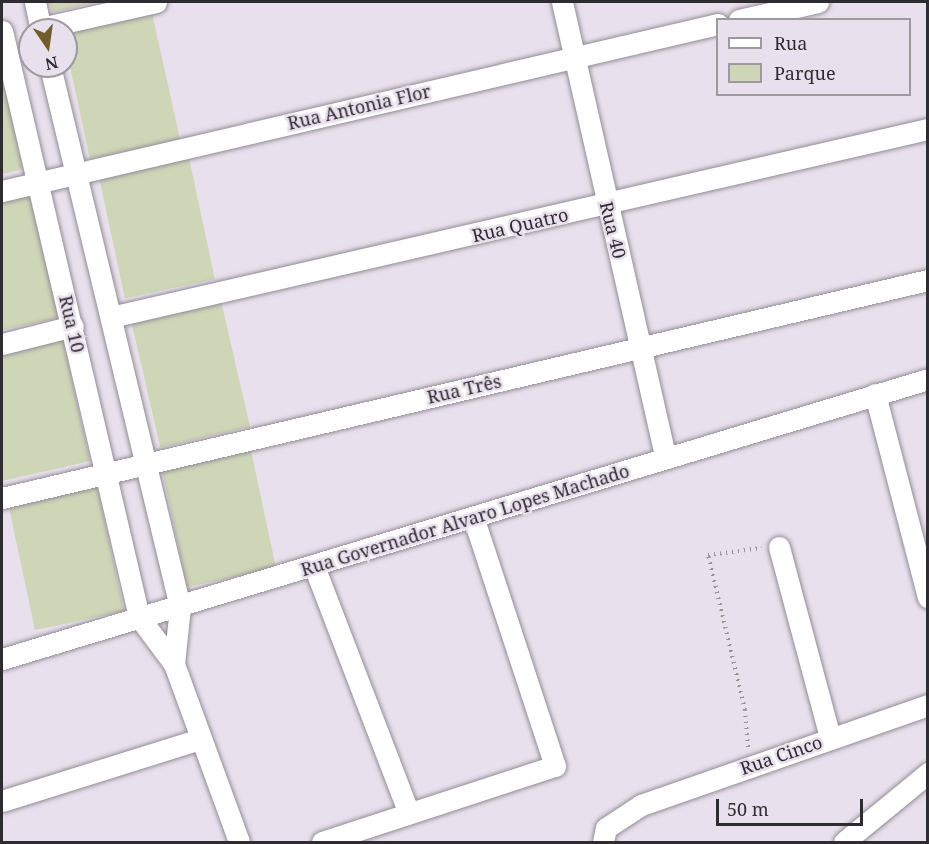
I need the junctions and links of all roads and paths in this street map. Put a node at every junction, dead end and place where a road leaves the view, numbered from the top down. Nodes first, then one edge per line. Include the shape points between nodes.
1 (35, 2) edge
2 (156, 2) edge
3 (562, 2) edge
4 (818, 2) edge
5 (39, 18) edge
6 (748, 18) edge
7 (78, 20) edge
8 (716, 24) edge
9 (2, 33) edge
10 (574, 57) junction
11 (53, 78) edge
12 (927, 129) edge
13 (77, 174) junction
14 (40, 182) junction
15 (2, 191) edge
16 (607, 205) junction
17 (927, 280) edge
18 (111, 317) junction
19 (73, 326) junction
20 (2, 344) edge
21 (642, 348) junction
22 (927, 379) edge
23 (874, 394) junction
24 (666, 458) junction
25 (146, 462) junction
26 (105, 474) junction
27 (2, 498) edge
28 (473, 517) junction
29 (779, 547) joint
30 (921, 547) edge
31 (314, 566) junction
32 (927, 597) edge
33 (180, 607) junction
34 (139, 617) junction
35 (2, 659) edge
36 (174, 663) junction
37 (927, 705) edge
38 (830, 738) junction
39 (200, 739) junction
40 (749, 766) junction
41 (927, 773) edge
42 (2, 801) edge
43 (410, 813) junction
44 (604, 835) edge
45 (239, 843) edge
46 (322, 843) edge
47 (844, 843) edge

1 - 5 street
2 - 7 street
3 - 10 street, Rua 40
4 - 6 street
8 - 10 street, Rua Antonia Flor
9 - 14 street, Rua 10
10 - 13 street, Rua Antonia Flor
10 - 16 street, Rua 40
11 - 13 street
12 - 16 street, Rua Quatro
13 - 14 street, Rua Antonia Flor
13 - 18 street
14 - 15 street, Rua Antonia Flor
14 - 19 street, Rua 10
16 - 18 street, Rua Quatro
16 - 21 street, Rua 40
17 - 21 street, Rua Três
18 - 25 street
19 - 20 street
19 - 26 street, Rua 10
21 - 24 street, Rua 40
21 - 25 street, Rua Três
22 - 23 street, Rua Governador Alvaro Lopes Machado
23 - 24 street, Rua Governador Alvaro Lopes Machado
23 - 30 street
24 - 28 street, Rua Governador Alvaro Lopes Machado
25 - 26 street, Rua Três
25 - 33 street
26 - 27 street, Rua Três
26 - 34 street, Rua 10
28 - 31 street, Rua Governador Alvaro Lopes Machado
28 - 43 street via 555,766
29 - 38 street
29 - 40 path via 708,555 745,710
30 - 32 street
31 - 33 street, Rua Governador Alvaro Lopes Machado
31 - 43 street
33 - 34 street, Rua Governador Alvaro Lopes Machado
33 - 36 street
34 - 35 street, Rua Governador Alvaro Lopes Machado
34 - 36 street
36 - 39 street
37 - 38 street, Rua Cinco
38 - 40 street, Rua Cinco
39 - 42 street
39 - 45 street
40 - 44 street, Rua Cinco via 641,805
41 - 47 street
43 - 46 street

